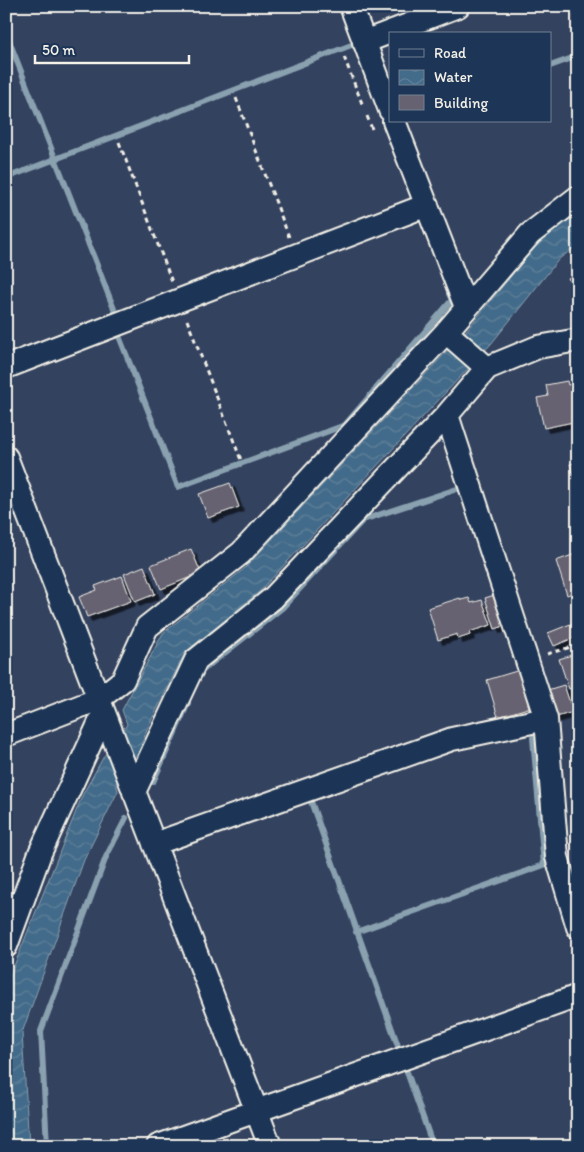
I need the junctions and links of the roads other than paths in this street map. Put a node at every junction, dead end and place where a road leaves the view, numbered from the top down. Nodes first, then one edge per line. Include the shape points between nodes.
1 (351, 6) edge
2 (458, 6) edge
3 (389, 32) edge
4 (390, 32) edge
5 (364, 42) junction
6 (389, 107) edge
7 (394, 122) edge
8 (578, 197) edge
9 (427, 206) junction
10 (466, 308) junction
11 (449, 334) junction
12 (578, 340) edge
13 (485, 366) junction
14 (6, 367) edge
15 (447, 415) junction
16 (6, 457) edge
17 (104, 713) junction
18 (546, 719) junction
19 (6, 734) edge
20 (132, 786) junction
21 (154, 844) junction
22 (578, 927) edge
23 (6, 946) edge
24 (578, 996) edge
25 (257, 1111) junction
26 (158, 1146) edge
27 (270, 1146) edge

1 - 5 street
2 - 4 street
3 - 5 street
5 - 6 street
7 - 9 street
8 - 10 street via 530,234
9 - 10 street
9 - 14 street
10 - 11 street
11 - 13 street
11 - 17 street via 241,553 148,627
12 - 13 street via 538,347
13 - 15 street
15 - 18 street
15 - 20 street via 273,598 196,660
16 - 17 street
17 - 19 street
17 - 20 street
17 - 23 street via 40,853
18 - 21 street via 452,739
18 - 22 street via 557,857
20 - 21 street
21 - 25 street
24 - 25 street
25 - 26 street
25 - 27 street

